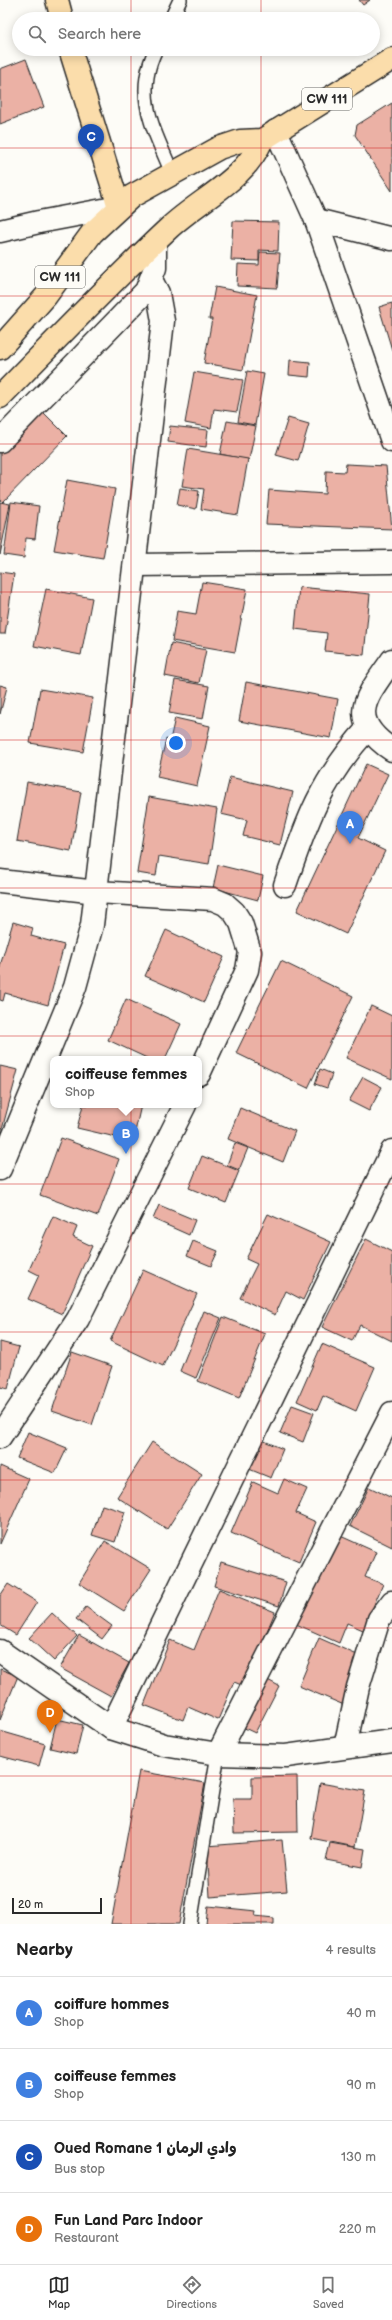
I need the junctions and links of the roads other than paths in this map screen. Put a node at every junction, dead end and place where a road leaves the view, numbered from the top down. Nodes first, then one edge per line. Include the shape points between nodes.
1 (57, 0) edge
2 (180, 0) edge
3 (60, 12) edge
4 (174, 12) edge
5 (72, 56) edge
6 (154, 56) edge
7 (392, 59) edge
8 (269, 135) junction
9 (172, 173) junction
10 (119, 207) junction
11 (316, 220) junction
12 (0, 231) edge
13 (392, 238) edge
14 (154, 242) junction
15 (151, 280) junction
16 (0, 348) edge
17 (0, 397) edge
18 (0, 440) edge
19 (392, 441) edge
20 (392, 562) edge
21 (135, 565) junction
22 (392, 660) edge
23 (368, 728) junction
24 (392, 750) edge
25 (0, 881) edge
26 (285, 885) dead end
27 (97, 892) junction
28 (202, 1068) edge
29 (184, 1108) edge
30 (392, 1151) edge
31 (0, 1169) edge
32 (392, 1413) edge
33 (0, 1437) edge
34 (392, 1602) edge
35 (0, 1651) edge
36 (111, 1728) junction
37 (392, 1741) edge
38 (345, 1747) junction
39 (218, 1754) junction
40 (190, 1924) edge

1 - 3 main road
2 - 4 lane
5 - 10 main road
6 - 9 lane via 145,86 148,114
7 - 8 main road, CW 111
8 - 9 main road, CW 111 via 229,144
8 - 11 street
8 - 14 main road via 240,174 186,213
9 - 10 main road, CW 111 via 132,196
10 - 12 street
10 - 16 main road, CW 111 via 92,233 46,296
11 - 13 street
11 - 19 street
14 - 15 street via 156,261
14 - 17 main road
15 - 18 street via 138,300
15 - 21 street via 158,293 163,321
20 - 21 street
21 - 27 street
22 - 23 street via 365,703 364,716
23 - 24 street via 375,738
23 - 26 street via 348,750 318,797
25 - 27 street
27 - 28 street via 213,899 225,904 241,923 250,952 247,970
27 - 31 street via 92,925 75,987
29 - 33 street via 78,1320
30 - 36 street
32 - 39 street
34 - 38 street via 379,1619 358,1687
35 - 36 street
36 - 39 street via 164,1745
37 - 38 street
38 - 39 street via 286,1756
39 - 40 lane

